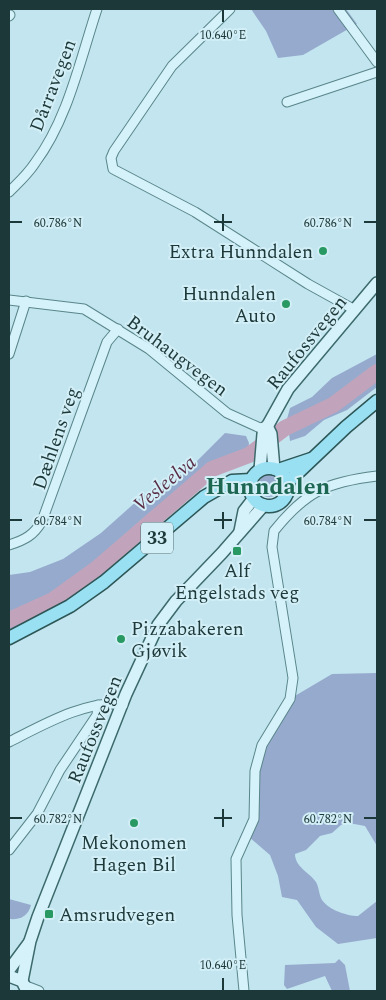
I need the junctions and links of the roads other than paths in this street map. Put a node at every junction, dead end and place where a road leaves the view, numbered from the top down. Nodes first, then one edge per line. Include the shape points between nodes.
1 (97, 9) edge
2 (230, 9) edge
3 (338, 9) edge
4 (377, 62) edge
5 (377, 72) edge
6 (287, 102) dead end
7 (9, 192) edge
8 (377, 283) edge
9 (9, 300) edge
10 (26, 301) junction
11 (355, 310) junction
12 (118, 329) junction
13 (9, 354) edge
14 (377, 401) edge
15 (267, 426) junction
16 (311, 459) junction
17 (276, 469) junction
18 (260, 470) junction
19 (377, 476) edge
20 (287, 483) junction
21 (255, 494) junction
22 (9, 545) edge
23 (9, 638) edge
24 (98, 705) junction
25 (123, 705) junction
26 (9, 742) edge
27 (9, 850) edge
28 (30, 941) junction
29 (9, 970) edge
30 (9, 976) edge
31 (25, 986) edge
32 (39, 991) edge
33 (244, 991) edge

1 - 7 street, Dårravegen via 73,83 51,136 36,163
2 - 11 street via 184,53 146,100 114,151 111,158 113,170 195,212
3 - 4 street
5 - 6 street
8 - 11 main road, Raufossvegen
9 - 10 street, Bruhaugvegen
10 - 12 street, Bruhaugvegen via 84,309
10 - 13 street
11 - 15 main road, Raufossvegen via 288,389
12 - 15 street, Bruhaugvegen via 149,349 227,413 260,428
12 - 22 street, Dæhlens veg via 107,342 42,521 35,532 23,541
14 - 16 main road, 33
15 - 17 main road
15 - 18 main road, Raufossvegen via 260,447
16 - 17 main road, 33
16 - 20 main road, 33
17 - 18 main road, 33
17 - 20 main road
18 - 21 main road
19 - 33 street via 324,486 280,523 272,538 293,690 262,745 255,771 254,819 236,859
20 - 21 main road, 33 via 287,491 273,505
21 - 23 main road, 33 via 237,479 204,497 104,582 70,606
21 - 25 main road, Raufossvegen via 240,531 158,625
24 - 25 street
24 - 26 street via 88,706
24 - 27 street via 97,714 60,770 37,814
25 - 28 main road, Raufossvegen
28 - 29 main road, Raufossvegen
28 - 31 main road, Raufossvegen
30 - 31 main road via 14,976
31 - 32 street

